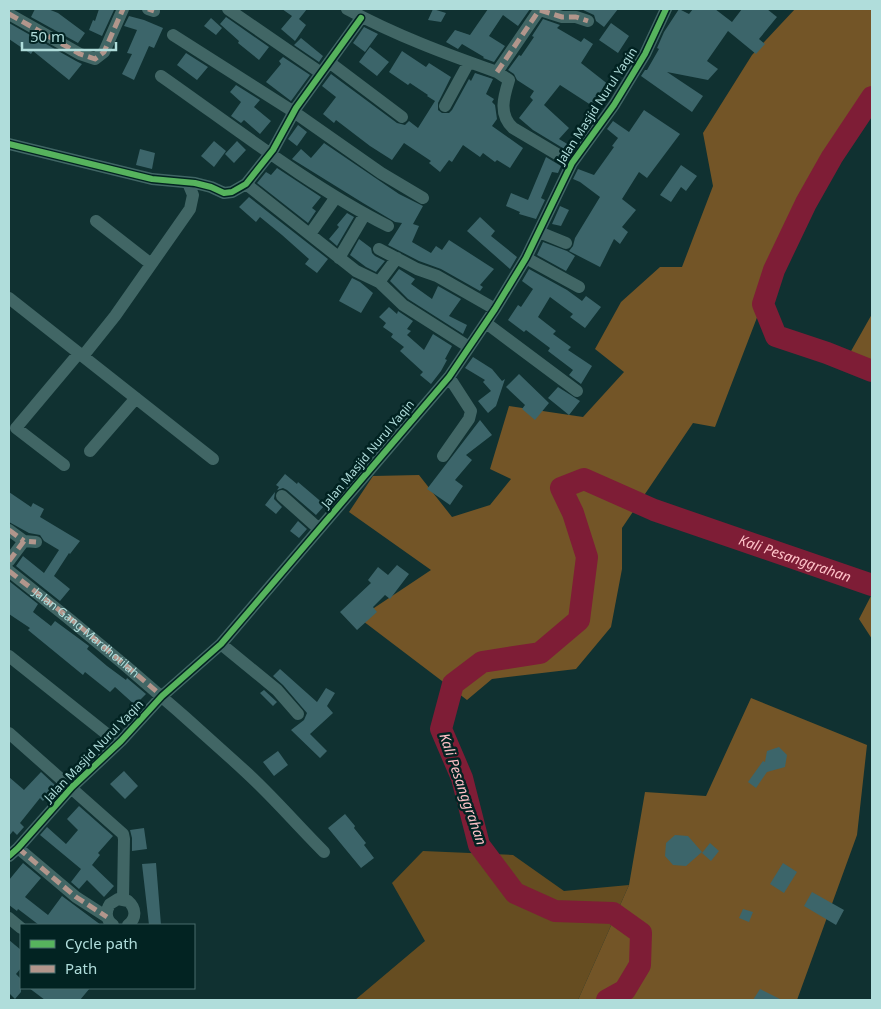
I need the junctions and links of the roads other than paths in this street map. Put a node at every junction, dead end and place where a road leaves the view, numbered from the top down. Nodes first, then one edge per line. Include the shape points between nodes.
1 (123, 9) edge
2 (228, 9) edge
3 (540, 9) edge
4 (666, 9) edge
5 (354, 12) edge
6 (9, 14) edge
7 (588, 21) dead end
8 (173, 35) dead end
9 (329, 62) junction
10 (470, 62) junction
11 (497, 72) junction
12 (321, 73) junction
13 (161, 76) dead end
14 (445, 106) dead end
15 (294, 112) junction
16 (402, 117) dead end
17 (9, 144) edge
18 (270, 153) junction
19 (572, 162) junction
20 (188, 182) junction
21 (246, 184) junction
22 (336, 197) junction
23 (423, 198) dead end
24 (365, 214) junction
25 (96, 221) dead end
26 (388, 226) dead end
27 (539, 232) junction
28 (310, 234) junction
29 (566, 243) dead end
30 (379, 249) dead end
31 (339, 258) junction
32 (397, 258) junction
33 (526, 258) junction
34 (151, 264) junction
35 (379, 282) junction
36 (579, 287) dead end
37 (9, 298) edge
38 (495, 309) junction
39 (486, 323) junction
40 (469, 347) junction
41 (81, 354) junction
42 (449, 377) junction
43 (577, 391) dead end
44 (136, 398) junction
45 (90, 451) dead end
46 (443, 456) dead end
47 (212, 460) dead end
48 (64, 465) dead end
49 (282, 496) dead end
50 (320, 529) junction
51 (9, 530) edge
52 (9, 561) edge
53 (9, 571) edge
54 (221, 644) junction
55 (9, 656) edge
56 (162, 696) junction
57 (298, 714) dead end
58 (9, 733) edge
59 (118, 743) junction
60 (72, 787) junction
61 (14, 852) edge
62 (324, 852) dead end
63 (123, 899) junction
64 (9, 918) edge
65 (110, 921) edge
66 (129, 924) edge
67 (20, 927) edge

1 - 6 street via 104,52 94,59
2 - 12 street
3 - 7 street
3 - 11 street
4 - 19 street, Jalan Masjid Nurul Yaqin via 645,54 614,105
5 - 9 street
5 - 10 street
8 - 15 street
9 - 12 street
9 - 16 street
10 - 11 street
10 - 14 street
11 - 19 street via 509,80 503,100 507,123
12 - 15 street
13 - 18 street
15 - 18 street
15 - 23 street
17 - 20 street via 152,178
18 - 21 street
18 - 22 street
19 - 27 street, Jalan Masjid Nurul Yaqin
20 - 21 street via 224,193
20 - 34 street via 193,195 190,209
21 - 28 street
22 - 24 street
22 - 28 street
24 - 26 street
24 - 31 street
25 - 34 street
27 - 29 street
27 - 33 street, Jalan Masjid Nurul Yaqin
28 - 31 street
30 - 32 street
31 - 35 street
32 - 35 street
32 - 38 street
33 - 36 street
33 - 38 street, Jalan Masjid Nurul Yaqin
34 - 41 street via 115,316
35 - 40 street via 403,305
37 - 41 street
38 - 39 street, Jalan Masjid Nurul Yaqin
39 - 40 street, Jalan Masjid Nurul Yaqin
39 - 43 street
40 - 42 street, Jalan Masjid Nurul Yaqin
41 - 44 street
41 - 48 street via 16,428
42 - 46 street via 471,411 469,419
42 - 50 street, Jalan Masjid Nurul Yaqin
44 - 45 street
44 - 47 street
49 - 50 street
50 - 54 street, Jalan Masjid Nurul Yaqin
51 - 52 street via 30,541
53 - 56 street, Jalan Gang Mardhotilah
54 - 56 street, Jalan Masjid Nurul Yaqin
54 - 57 street via 277,690
55 - 59 street
56 - 59 street, Jalan Masjid Nurul Yaqin
56 - 62 street, Jalan Gang Mardhotilah via 248,774
58 - 60 street
59 - 60 street, Jalan Masjid Nurul Yaqin
60 - 61 street, Jalan Masjid Nurul Yaqin
60 - 63 street via 123,834
61 - 65 street
63 - 65 street via 114,901 107,908
63 - 66 street via 134,909 134,919
64 - 67 street

